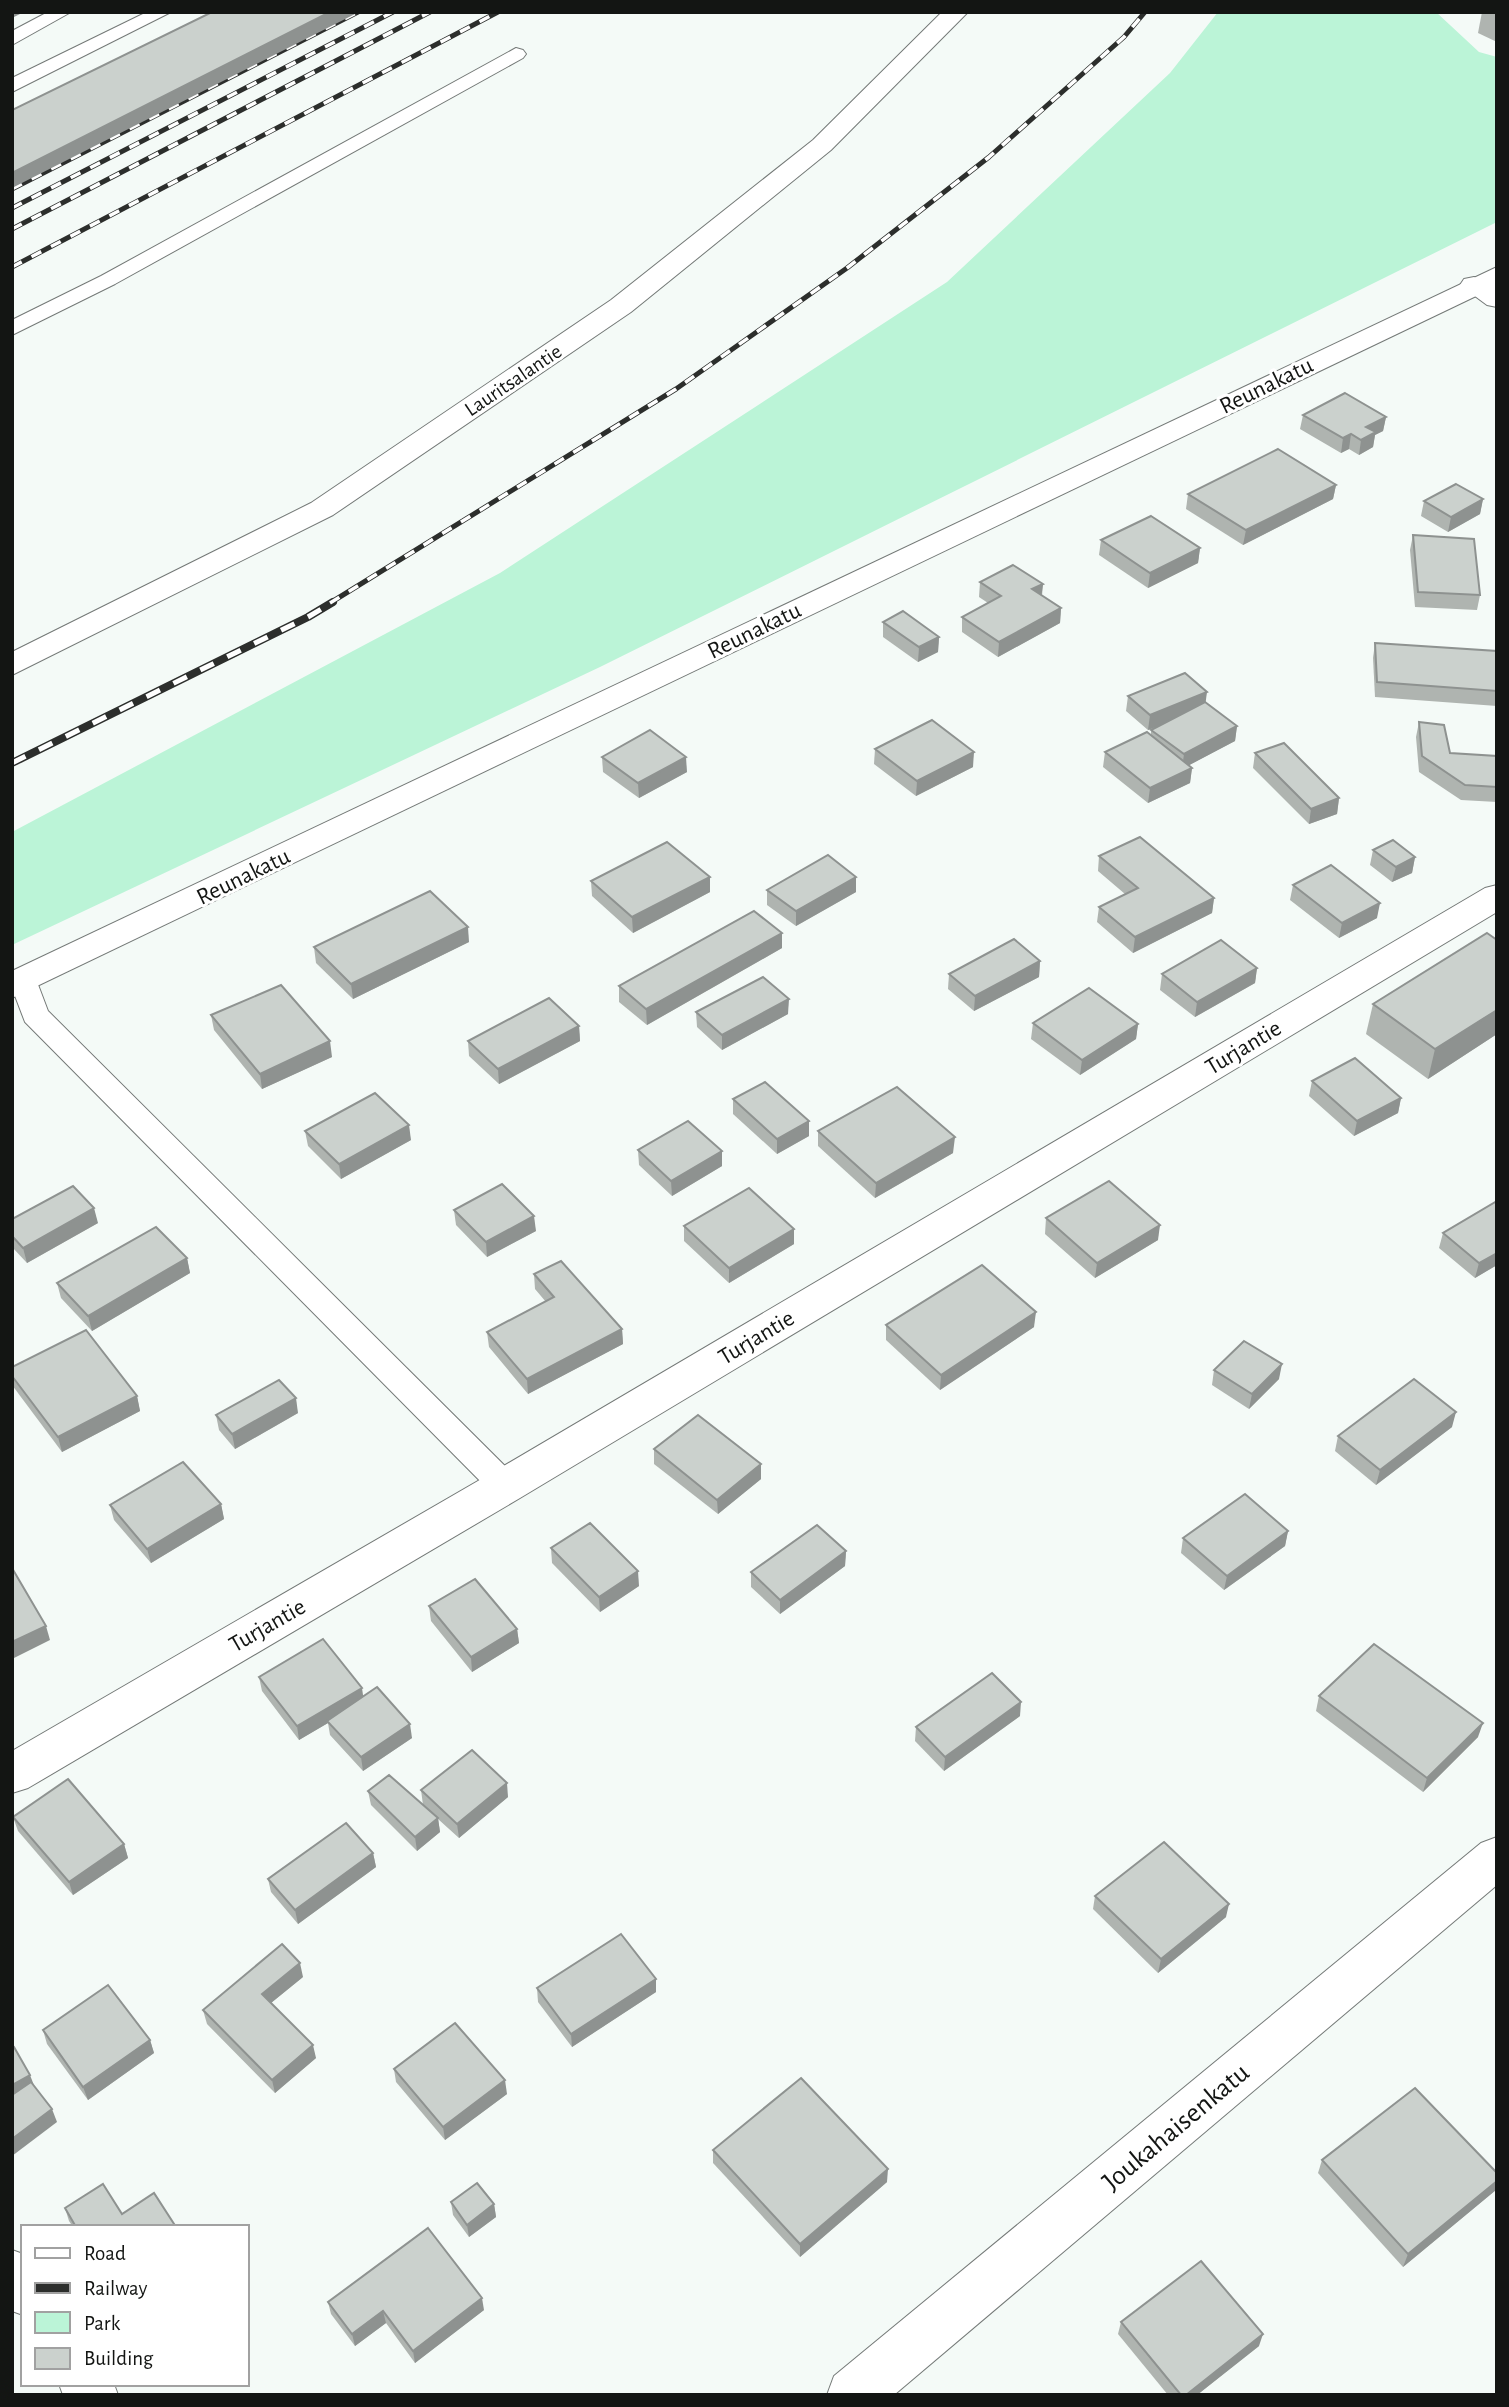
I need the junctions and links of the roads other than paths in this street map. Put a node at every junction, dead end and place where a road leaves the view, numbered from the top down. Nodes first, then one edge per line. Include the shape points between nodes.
1 (62, 12) edge
2 (162, 12) edge
3 (956, 12) edge
4 (12, 39) edge
5 (516, 54) dead end
6 (12, 86) edge
7 (1489, 286) edge
8 (12, 330) edge
9 (12, 665) edge
10 (1497, 895) edge
11 (18, 984) edge
12 (505, 1486) junction
13 (12, 1774) edge
14 (1497, 1857) edge
15 (853, 2395) edge

1 - 4 lane
2 - 6 lane
3 - 9 main road, Lauritsalantie via 822,145 609,314 322,509
5 - 8 lane
7 - 11 main road, Reunakatu
10 - 12 main road, Turjantie
11 - 12 lane via 35,1015
12 - 13 main road, Turjantie
14 - 15 main road, Joukahaisenkatu

